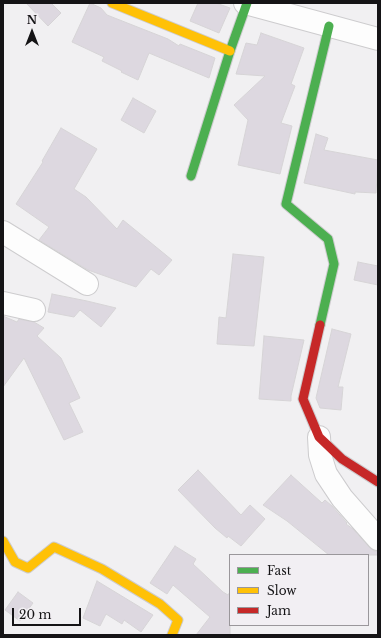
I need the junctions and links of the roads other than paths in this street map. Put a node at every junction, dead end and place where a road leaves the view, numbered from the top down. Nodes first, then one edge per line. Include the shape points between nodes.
1 (112, 3) edge
2 (246, 3) edge
3 (329, 26) junction
4 (378, 39) edge
5 (230, 51) junction
6 (191, 176) dead end
7 (3, 232) edge
8 (88, 284) dead end
9 (3, 303) edge
10 (34, 310) dead end
11 (319, 437) junction
12 (378, 482) edge
13 (378, 539) edge
14 (3, 541) edge
15 (172, 635) edge

1 - 5 street
2 - 3 street
2 - 5 street
3 - 4 street
3 - 11 street via 286,204 328,239 334,264 303,399
5 - 6 street
7 - 8 street
9 - 10 street
11 - 12 street via 342,458
11 - 13 street via 320,455 326,474 342,498
14 - 15 street via 15,562 28,568 54,547 102,569 160,604 178,620

